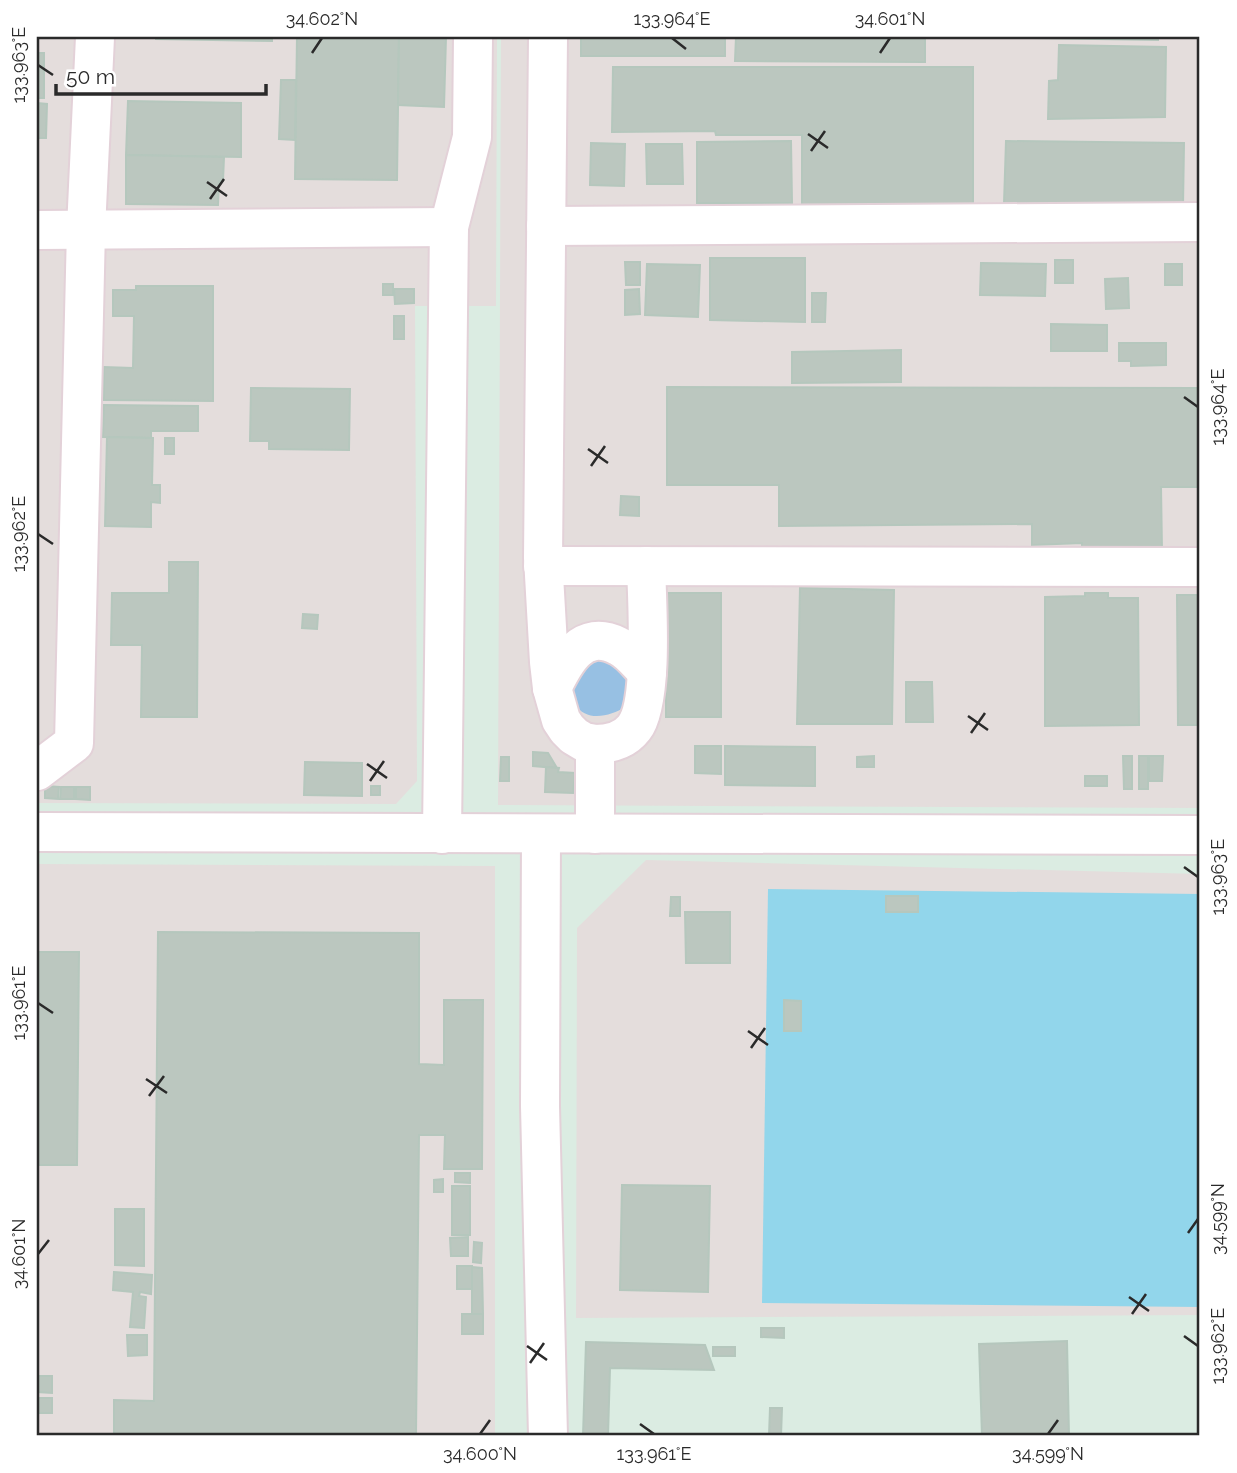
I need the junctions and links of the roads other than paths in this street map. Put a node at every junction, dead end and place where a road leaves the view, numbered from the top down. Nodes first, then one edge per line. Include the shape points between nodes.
1 (95, 37) edge
2 (473, 37) edge
3 (548, 37) edge
4 (1200, 222) edge
5 (546, 226) junction
6 (449, 227) junction
7 (86, 229) junction
8 (37, 230) edge
9 (543, 566) junction
10 (646, 566) junction
11 (1200, 567) edge
12 (647, 672) junction
13 (552, 688) junction
14 (595, 744) junction
15 (37, 771) edge
16 (37, 832) edge
17 (442, 834) junction
18 (541, 834) junction
19 (594, 834) junction
20 (1200, 835) edge
21 (548, 1436) edge

1 - 7 street
2 - 6 street via 472,137
3 - 5 street
4 - 5 street
5 - 9 street
6 - 7 street
6 - 17 street
7 - 8 street
7 - 15 street via 74,743
9 - 10 street
9 - 13 street
10 - 11 street
10 - 12 street
12 - 13 street via 619,646 593,642 569,656
12 - 14 street via 642,711 634,729 618,740
13 - 14 street via 567,729
14 - 19 street
16 - 17 street
17 - 18 street
18 - 19 street
18 - 21 street via 540,1106
19 - 20 street

